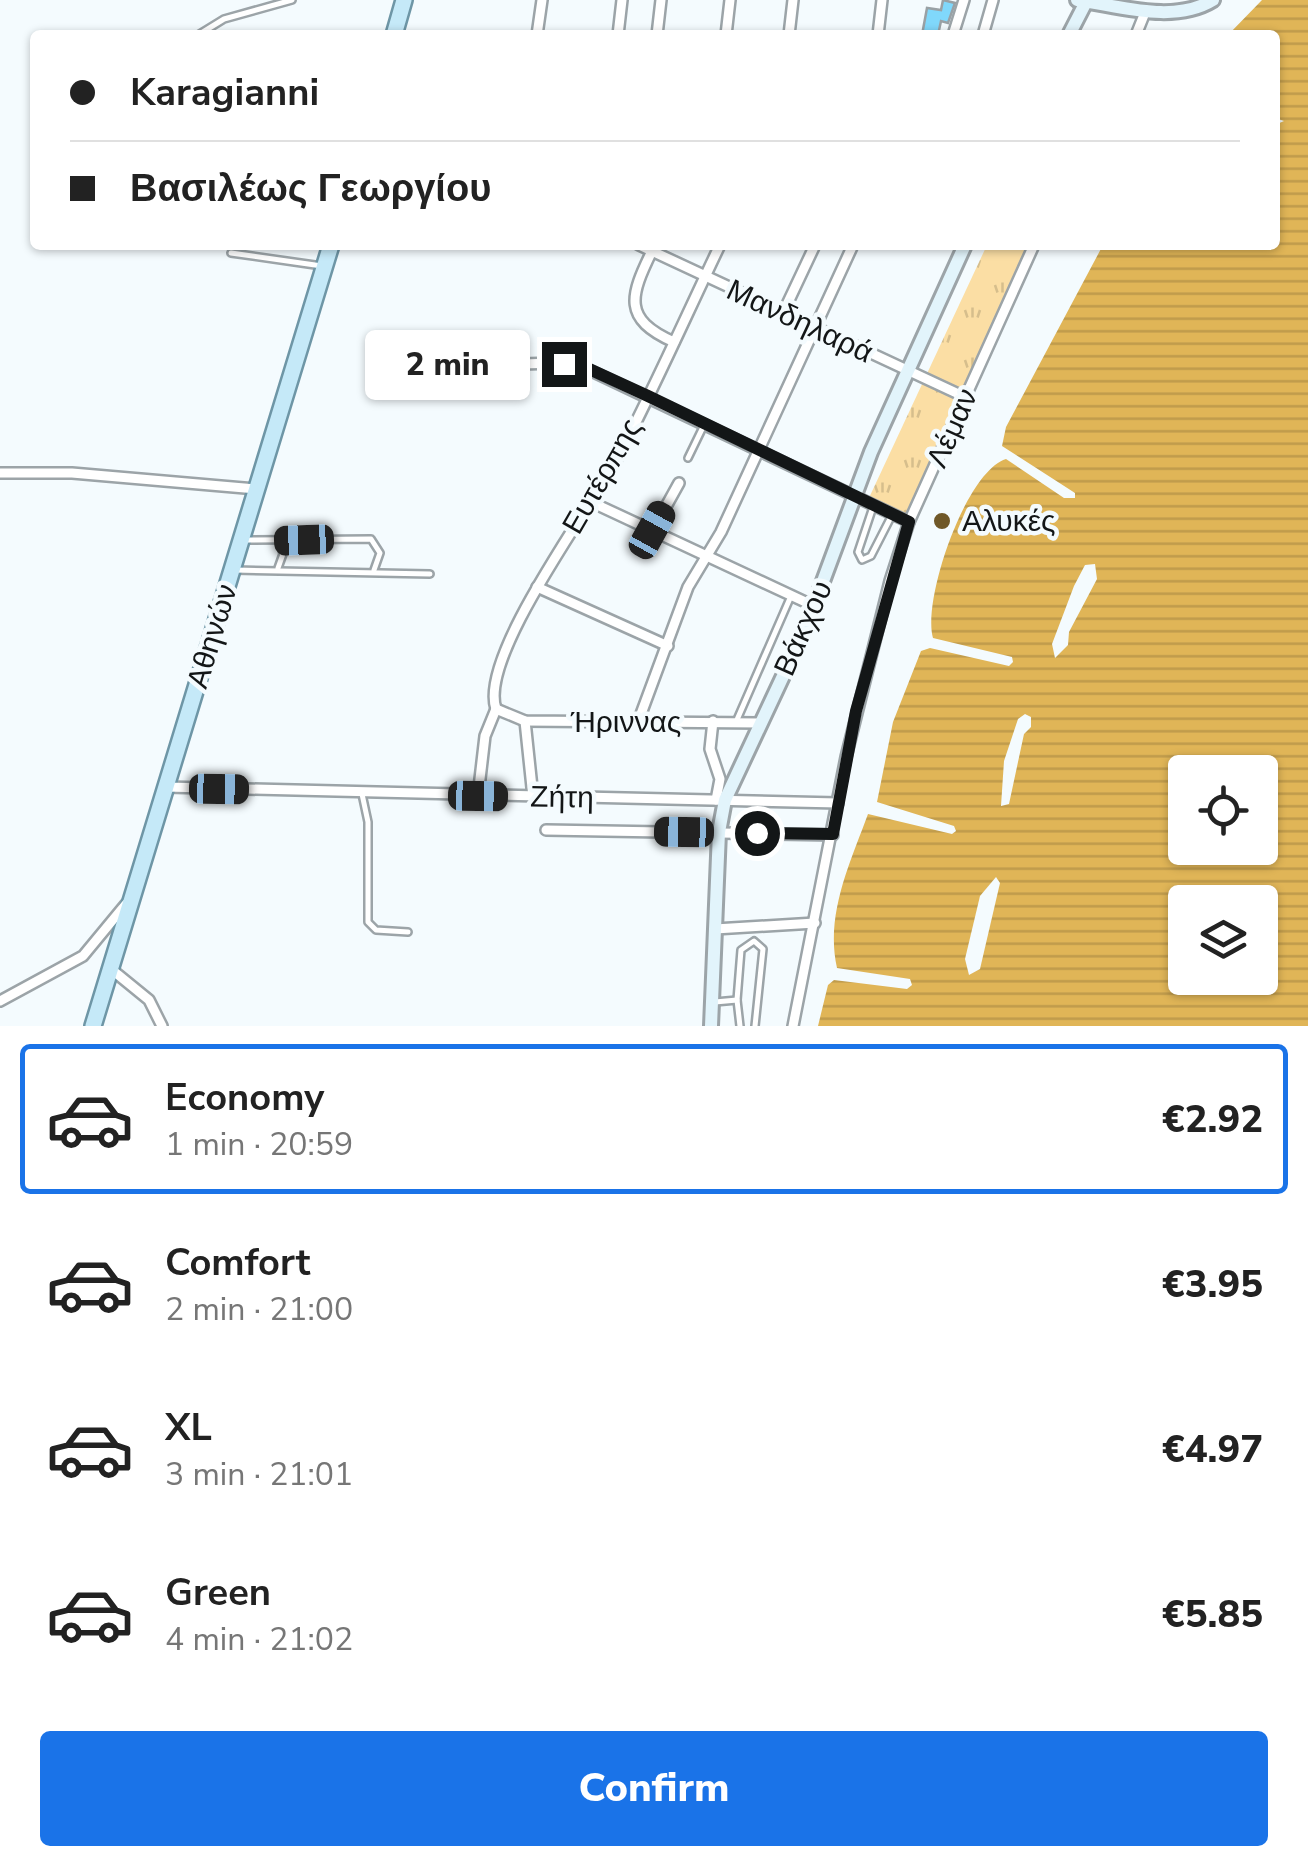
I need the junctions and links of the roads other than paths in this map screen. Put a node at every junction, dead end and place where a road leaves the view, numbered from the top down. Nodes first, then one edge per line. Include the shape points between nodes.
1 (292, 0) edge
2 (404, 0) edge
3 (542, 0) edge
4 (622, 0) edge
5 (661, 0) edge
6 (730, 0) edge
7 (794, 0) edge
8 (882, 0) edge
9 (964, 0) edge
10 (993, 0) edge
11 (1077, 0) edge
12 (1214, 0) edge
13 (1086, 1) edge
14 (1146, 10) junction
15 (206, 30) edge
16 (395, 30) edge
17 (538, 30) edge
18 (619, 30) edge
19 (658, 30) edge
20 (727, 30) edge
21 (790, 30) edge
22 (879, 30) edge
23 (955, 30) edge
24 (984, 30) edge
25 (1072, 30) edge
26 (1138, 30) edge
27 (329, 250) edge
28 (718, 250) edge
29 (813, 250) edge
30 (851, 250) edge
31 (963, 250) edge
32 (1032, 250) edge
33 (652, 251) joint
34 (231, 252) dead end
35 (324, 267) junction
36 (705, 276) junction
37 (783, 313) junction
38 (815, 328) junction
39 (674, 342) junction
40 (523, 364) dead end
41 (906, 371) junction
42 (648, 396) junction
43 (966, 397) junction
44 (704, 424) junction
45 (759, 452) junction
46 (688, 458) dead end
47 (0, 473) edge
48 (679, 483) dead end
49 (257, 488) junction
50 (852, 497) junction
51 (591, 502) junction
52 (874, 506) junction
53 (892, 515) junction
54 (909, 522) junction
55 (652, 530) junction
56 (241, 540) junction
57 (280, 541) junction
58 (707, 556) junction
59 (278, 568) junction
60 (232, 570) junction
61 (374, 570) junction
62 (430, 574) dead end
63 (537, 587) junction
64 (792, 595) junction
65 (814, 606) junction
66 (668, 646) junction
67 (496, 709) junction
68 (525, 721) junction
69 (713, 721) junction
70 (638, 722) junction
71 (736, 722) junction
72 (760, 723) junction
73 (166, 787) junction
74 (362, 794) junction
75 (478, 796) junction
76 (533, 797) junction
77 (721, 800) junction
78 (838, 803) junction
79 (546, 830) dead end
80 (719, 832) junction
81 (833, 834) junction
82 (138, 879) junction
83 (815, 923) junction
84 (715, 929) junction
85 (408, 932) dead end
86 (111, 969) junction
87 (737, 1000) junction
88 (0, 1001) edge
89 (712, 1002) junction
90 (93, 1026) edge
91 (162, 1026) edge
92 (711, 1026) edge
93 (740, 1026) edge
94 (755, 1026) edge
95 (793, 1026) edge

1 - 15 lane
2 - 16 main road
3 - 17 street
4 - 18 street
5 - 19 street
6 - 20 street
7 - 21 street
8 - 22 street
9 - 23 street
10 - 24 street
11 - 13 street
12 - 14 street via 1190,10
13 - 14 street
13 - 25 street
14 - 26 street
27 - 35 main road, Αθηνών
28 - 36 street, Ευτέρπης
29 - 37 street
30 - 38 street
31 - 41 street, Βάκχου
32 - 43 street, Λέμαν
33 - 36 street, Μανδηλαρά
33 - 39 street via 637,282 636,310 648,328
34 - 35 lane
35 - 49 main road, Αθηνών
36 - 37 street, Μανδηλαρά
36 - 39 street, Ευτέρπης
37 - 38 street, Μανδηλαρά
38 - 41 street, Μανδηλαρά
38 - 45 street
39 - 42 street, Ευτέρπης
40 - 42 street via 581,367
41 - 43 street, Μανδηλαρά
41 - 50 street, Βάκχου
42 - 44 street
42 - 51 street, Ευτέρπης
43 - 54 street, Λέμαν
44 - 45 street
44 - 46 lane
45 - 50 street
45 - 58 street
47 - 49 street via 72,472
48 - 55 street
49 - 56 main road, Αθηνών
50 - 52 street
50 - 65 street, Βάκχου
51 - 55 street
51 - 63 street, Ευτέρπης
52 - 53 street
52 - 53 lane via 858,552 862,560 871,556
53 - 54 street
54 - 78 street, Λέμαν via 856,711
55 - 58 street
56 - 57 lane
56 - 60 main road, Αθηνών
57 - 59 lane
57 - 61 lane via 371,539 380,553
58 - 64 street
58 - 66 street via 688,587
59 - 60 lane
59 - 61 lane
60 - 73 main road, Αθηνών
61 - 62 lane
63 - 66 street
63 - 67 street, Ευτέρπης via 500,668
64 - 65 street
64 - 71 lane
65 - 72 street, Βάκχου
66 - 70 street
67 - 68 street, Ήριννας
67 - 75 street, Ευτέρπης via 485,736
68 - 70 street, Ήριννας
68 - 76 street
69 - 70 street, Ήριννας
69 - 71 street, Ήριννας
69 - 77 street via 710,749
71 - 72 street, Ήριννας
72 - 77 street, Βάκχου
73 - 74 street, Ζήτη
73 - 82 main road, Αθηνών
74 - 75 street, Ζήτη
74 - 85 lane via 368,922 376,930
75 - 76 street, Ζήτη
76 - 77 street, Ζήτη
77 - 78 street, Ζήτη
77 - 80 street, Βάκχου
78 - 81 street, Λέμαν
79 - 80 street
80 - 81 street
80 - 84 street, Βάκχου
81 - 83 street, Λέμαν
82 - 86 main road, Αθηνών
82 - 88 street via 83,956
83 - 84 street
83 - 95 street, Λέμαν
84 - 89 street, Βάκχου
86 - 90 main road, Αθηνών
86 - 91 street via 150,1000
87 - 89 lane
87 - 93 lane
87 - 94 lane via 741,950 754,941 763,949
89 - 92 street, Βάκχου

